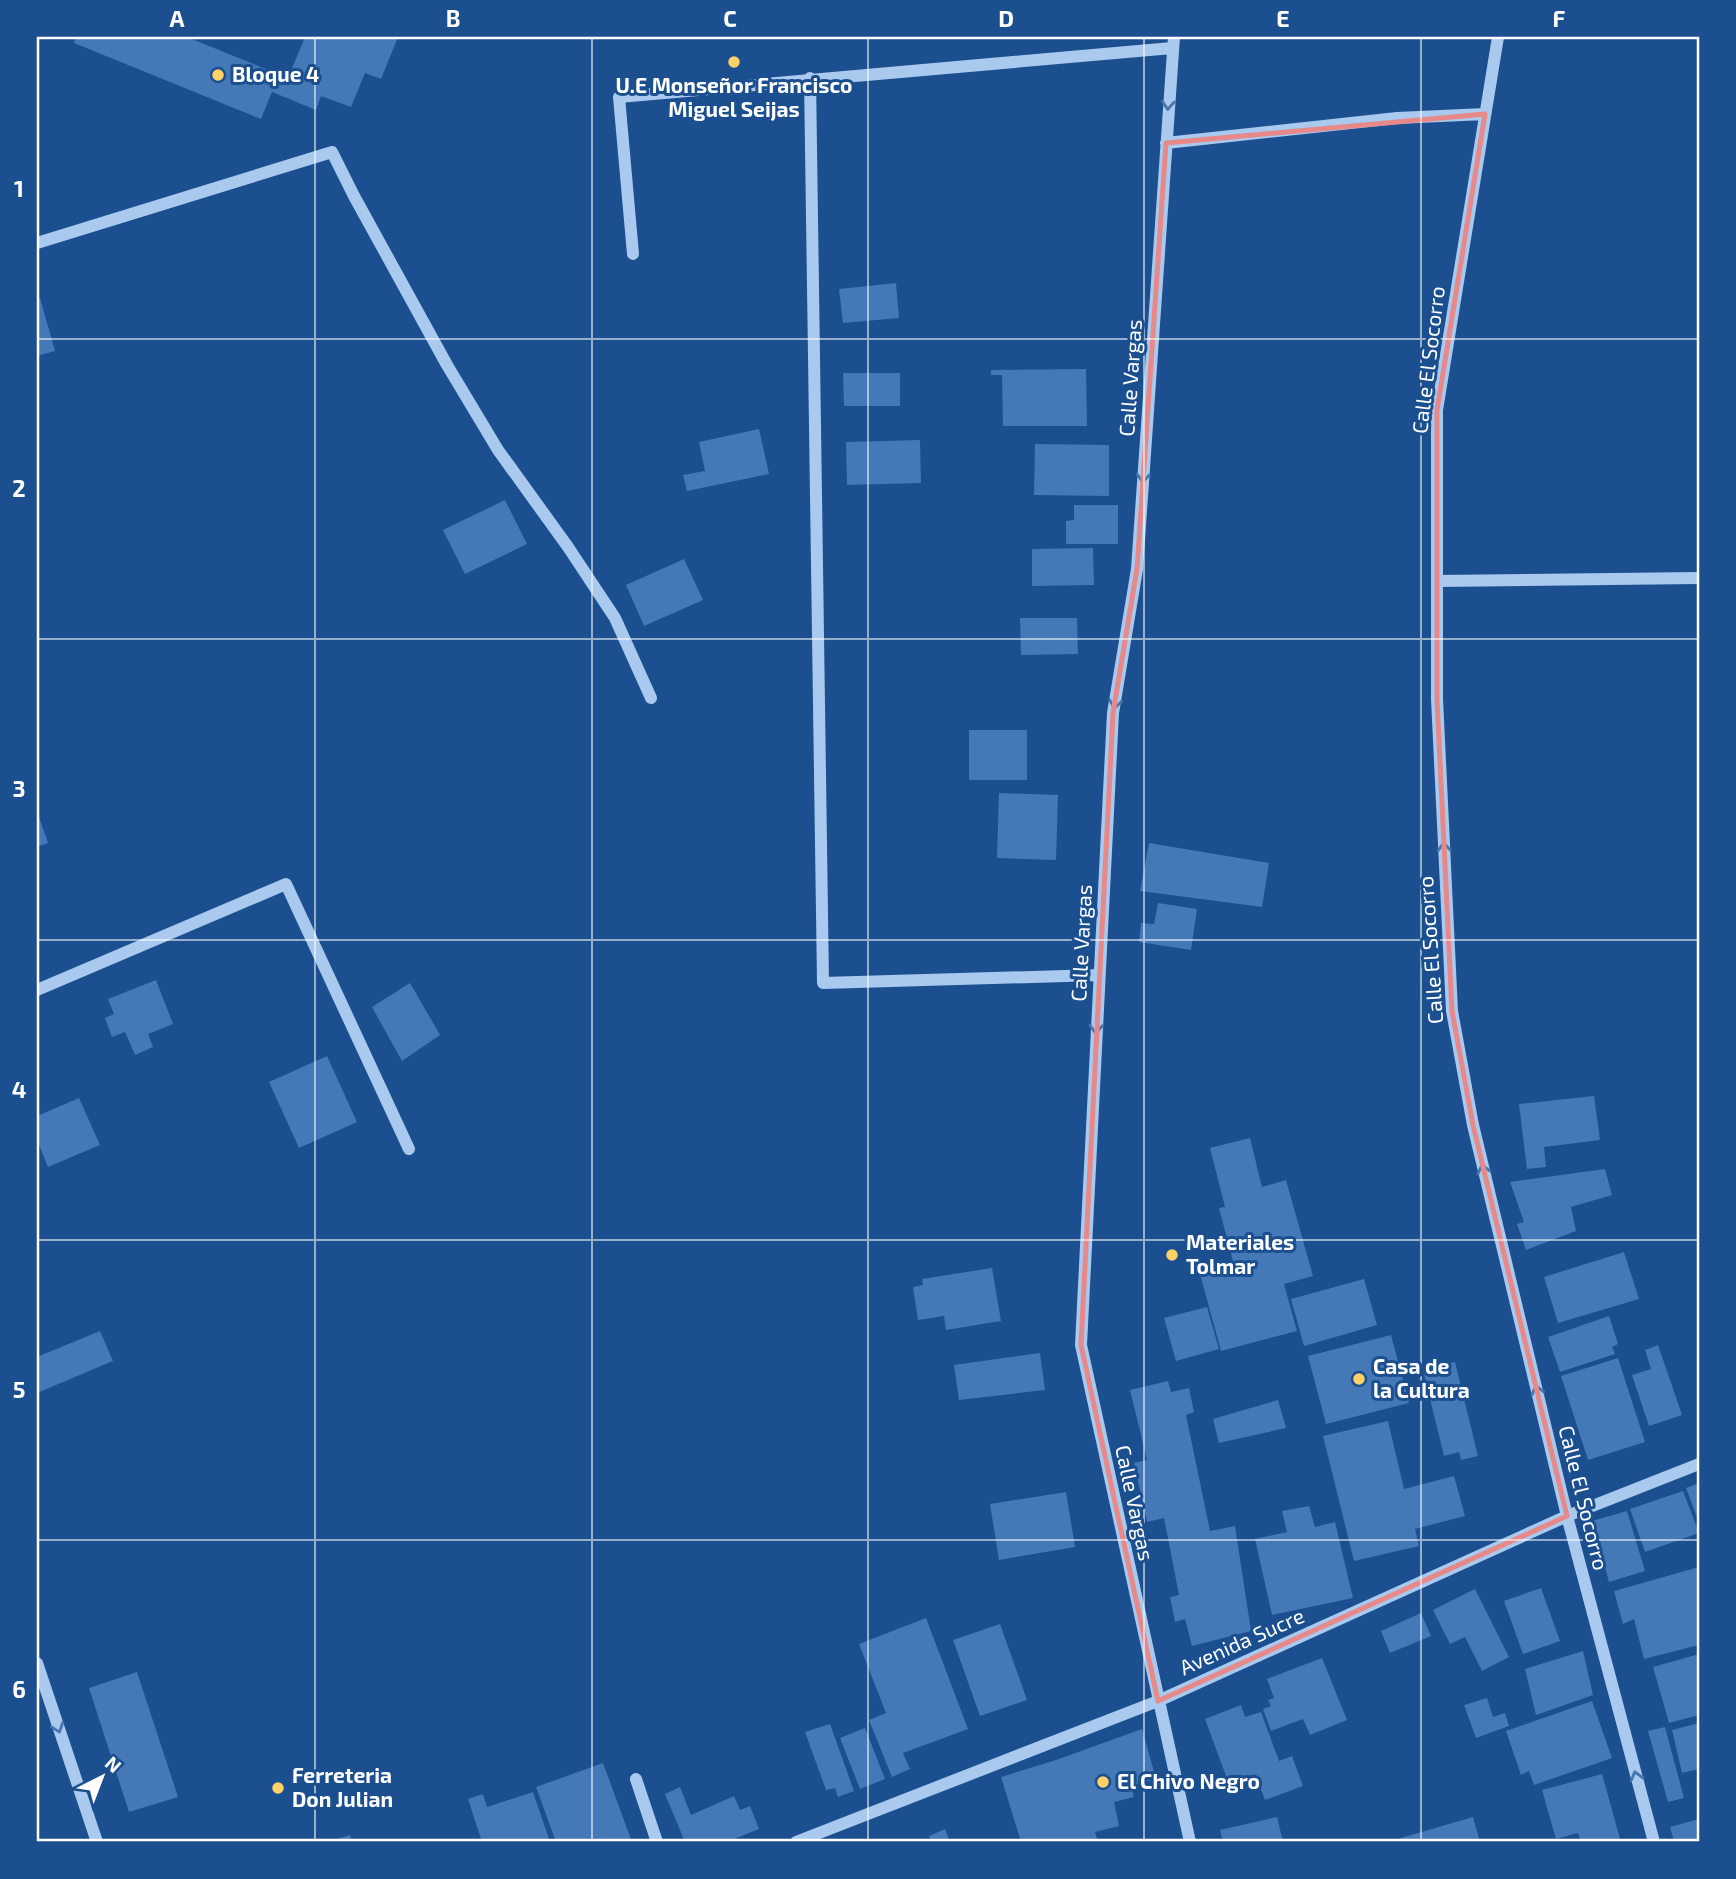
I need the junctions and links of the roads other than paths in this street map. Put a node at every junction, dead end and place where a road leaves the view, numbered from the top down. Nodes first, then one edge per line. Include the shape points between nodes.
1 (1498, 37) edge
2 (1173, 42) edge
3 (810, 78) junction
4 (1485, 114) junction
5 (1166, 143) junction
6 (37, 243) edge
7 (633, 254) dead end
8 (1699, 578) edge
9 (1437, 581) junction
10 (652, 698) dead end
11 (1099, 975) junction
12 (37, 990) edge
13 (409, 1149) dead end
14 (1699, 1464) edge
15 (1567, 1516) junction
16 (37, 1663) edge
17 (1158, 1701) junction
18 (636, 1779) dead end
19 (97, 1842) edge
20 (657, 1842) edge
21 (796, 1842) edge
22 (1190, 1842) edge
23 (1654, 1842) edge

1 - 4 street, Calle El Socorro
2 - 3 street
2 -> 5 street, Calle Vargas
3 - 7 street via 619,97
3 - 11 street via 823,983
4 - 5 street via 1397,118
4 - 9 street, Calle El Socorro via 1437,410
5 -> 11 street, Calle Vargas via 1138,569 1113,713
6 - 10 street via 332,152 498,450 615,618
8 - 9 street
15 -> 9 street, Calle El Socorro via 1473,1125 1452,1011 1437,699
11 -> 17 street, Calle Vargas via 1081,1345
12 - 13 street via 286,884
14 - 15 street, Avenida Sucre
15 - 17 street, Avenida Sucre
23 -> 15 street, Calle El Socorro
16 -> 19 street
17 - 21 street, Avenida Sucre
17 - 22 street, Calle Vargas
18 - 20 street

